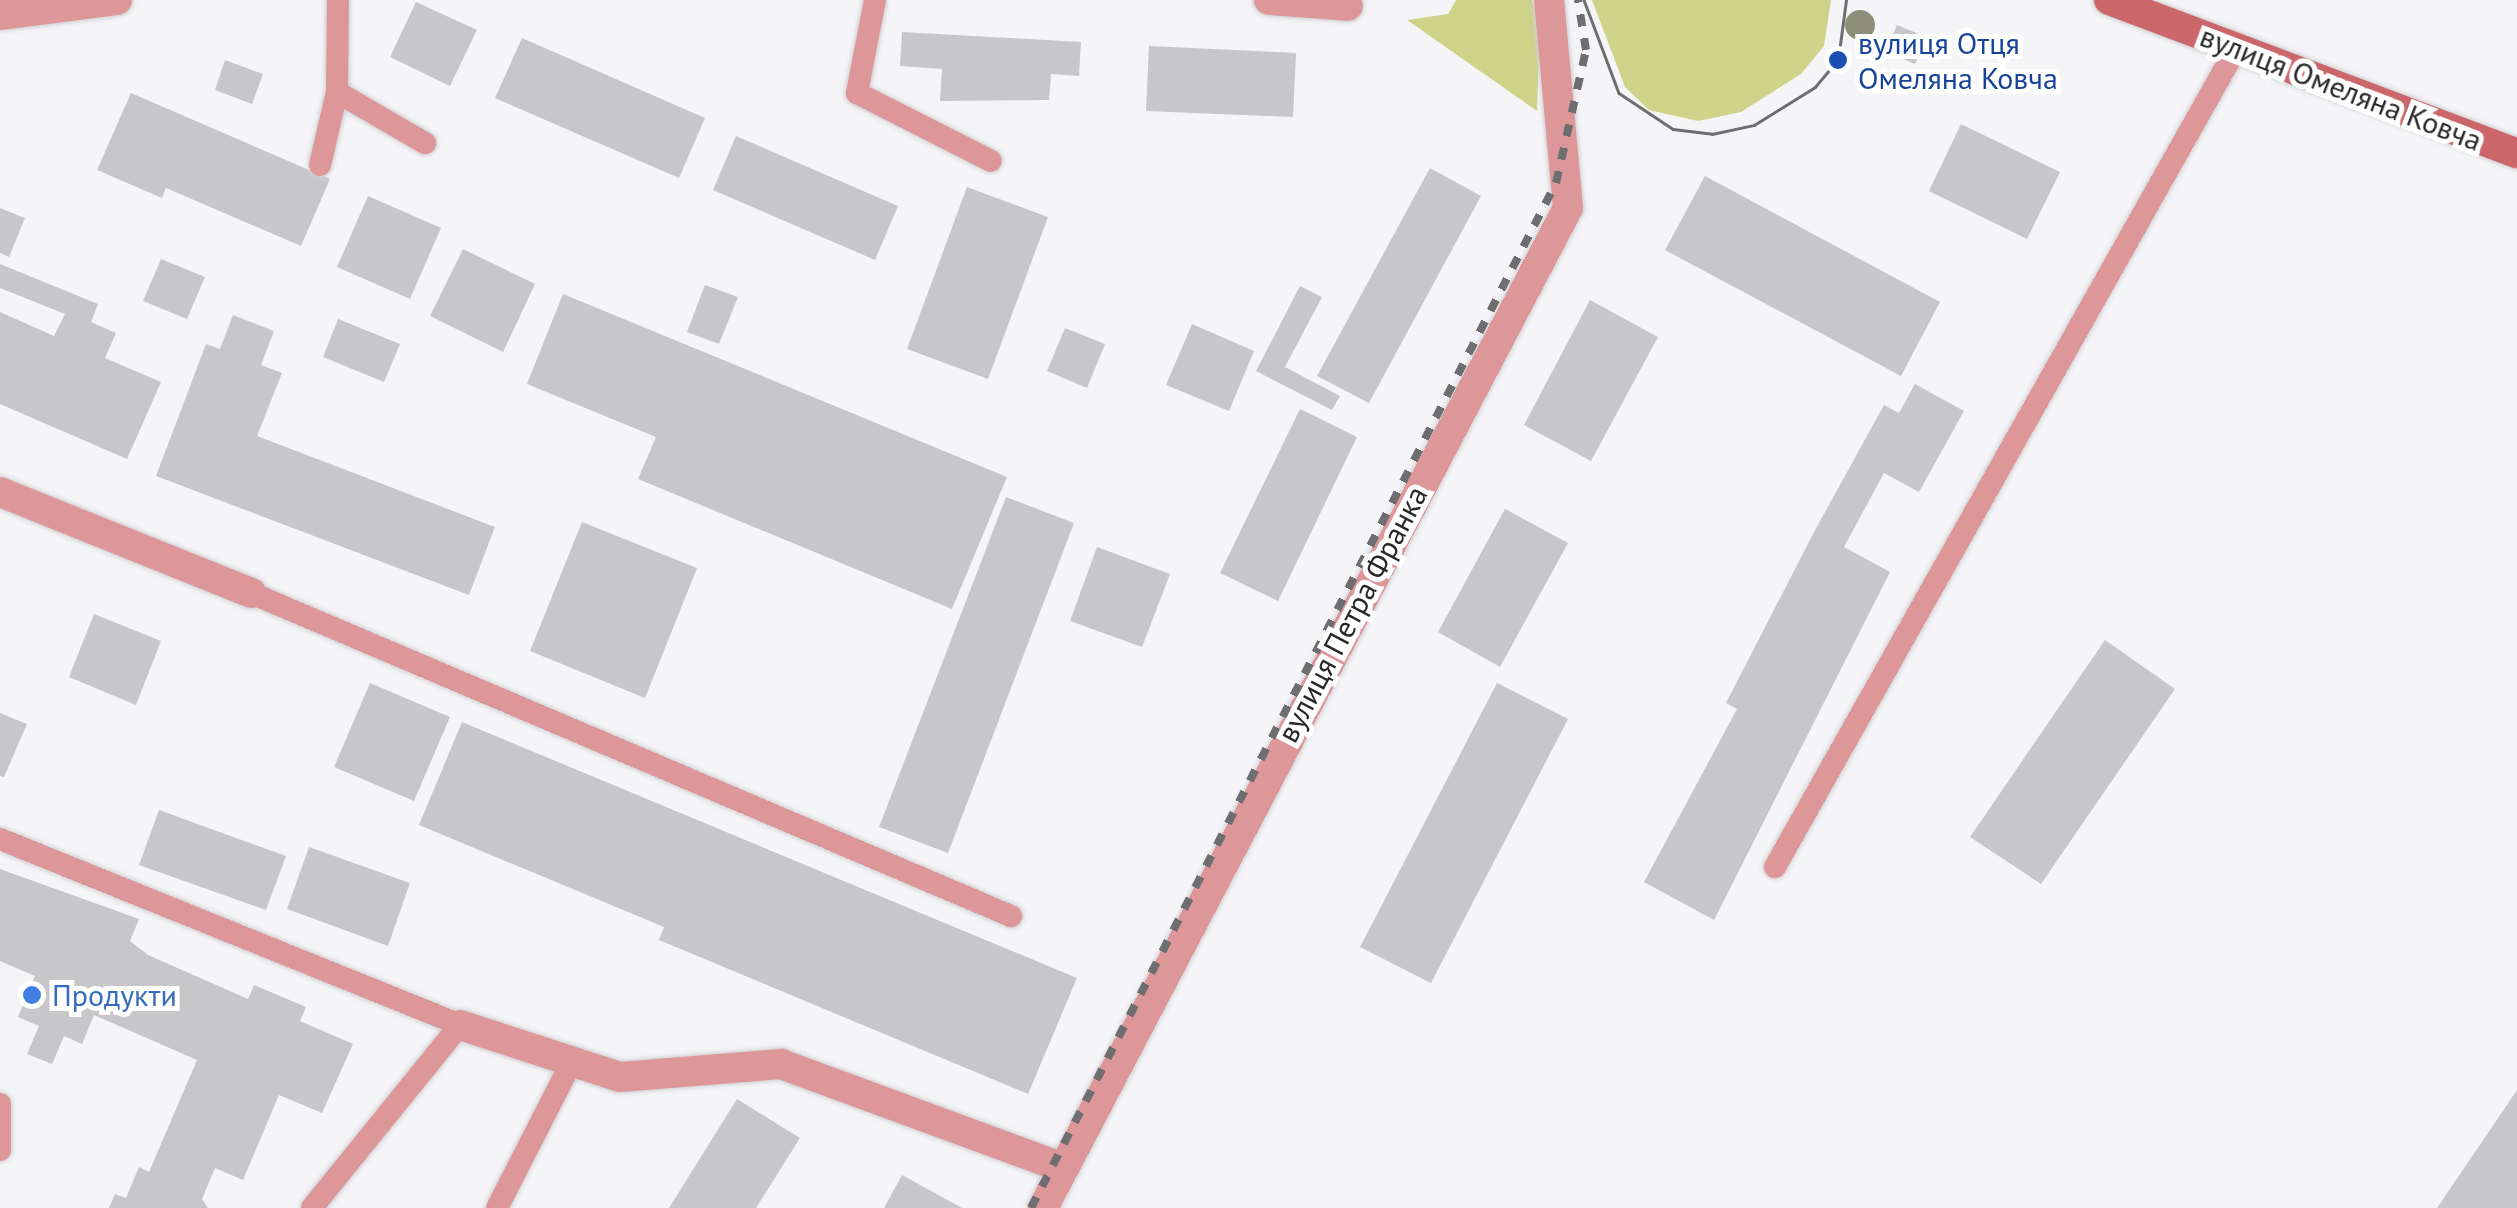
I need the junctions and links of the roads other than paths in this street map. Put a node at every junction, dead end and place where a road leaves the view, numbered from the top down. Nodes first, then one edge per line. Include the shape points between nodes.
1 (117, 0) edge
2 (338, 0) edge
3 (874, 0) edge
4 (1269, 0) edge
5 (1549, 0) edge
6 (2109, 0) edge
7 (1348, 6) dead end
8 (0, 15) edge
9 (2236, 49) junction
10 (337, 92) junction
11 (425, 144) dead end
12 (2517, 154) edge
13 (991, 160) dead end
14 (320, 165) dead end
15 (0, 492) edge
16 (251, 593) joint
17 (0, 839) edge
18 (1775, 867) dead end
19 (1010, 916) dead end
20 (460, 1026) junction
21 (569, 1067) junction
22 (0, 1104) edge
23 (0, 1150) edge
24 (1058, 1166) junction
25 (312, 1208) edge
26 (497, 1208) edge
27 (1043, 1208) edge

1 - 8 street
2 - 10 lane
3 - 13 lane via 857,93
4 - 7 street
5 - 24 street, вулиця Петра Франка via 1568,208
6 - 9 main road, вулиця Омеляна Ковча
9 - 12 main road, вулиця Омеляна Ковча
9 - 18 lane
10 - 11 lane
10 - 14 lane
15 - 16 street
16 - 19 lane
17 - 20 lane
20 - 21 street
20 - 25 lane
21 - 24 street via 651,1078 781,1064
21 - 26 lane
22 - 23 lane
24 - 27 street, вулиця Петра Франка

